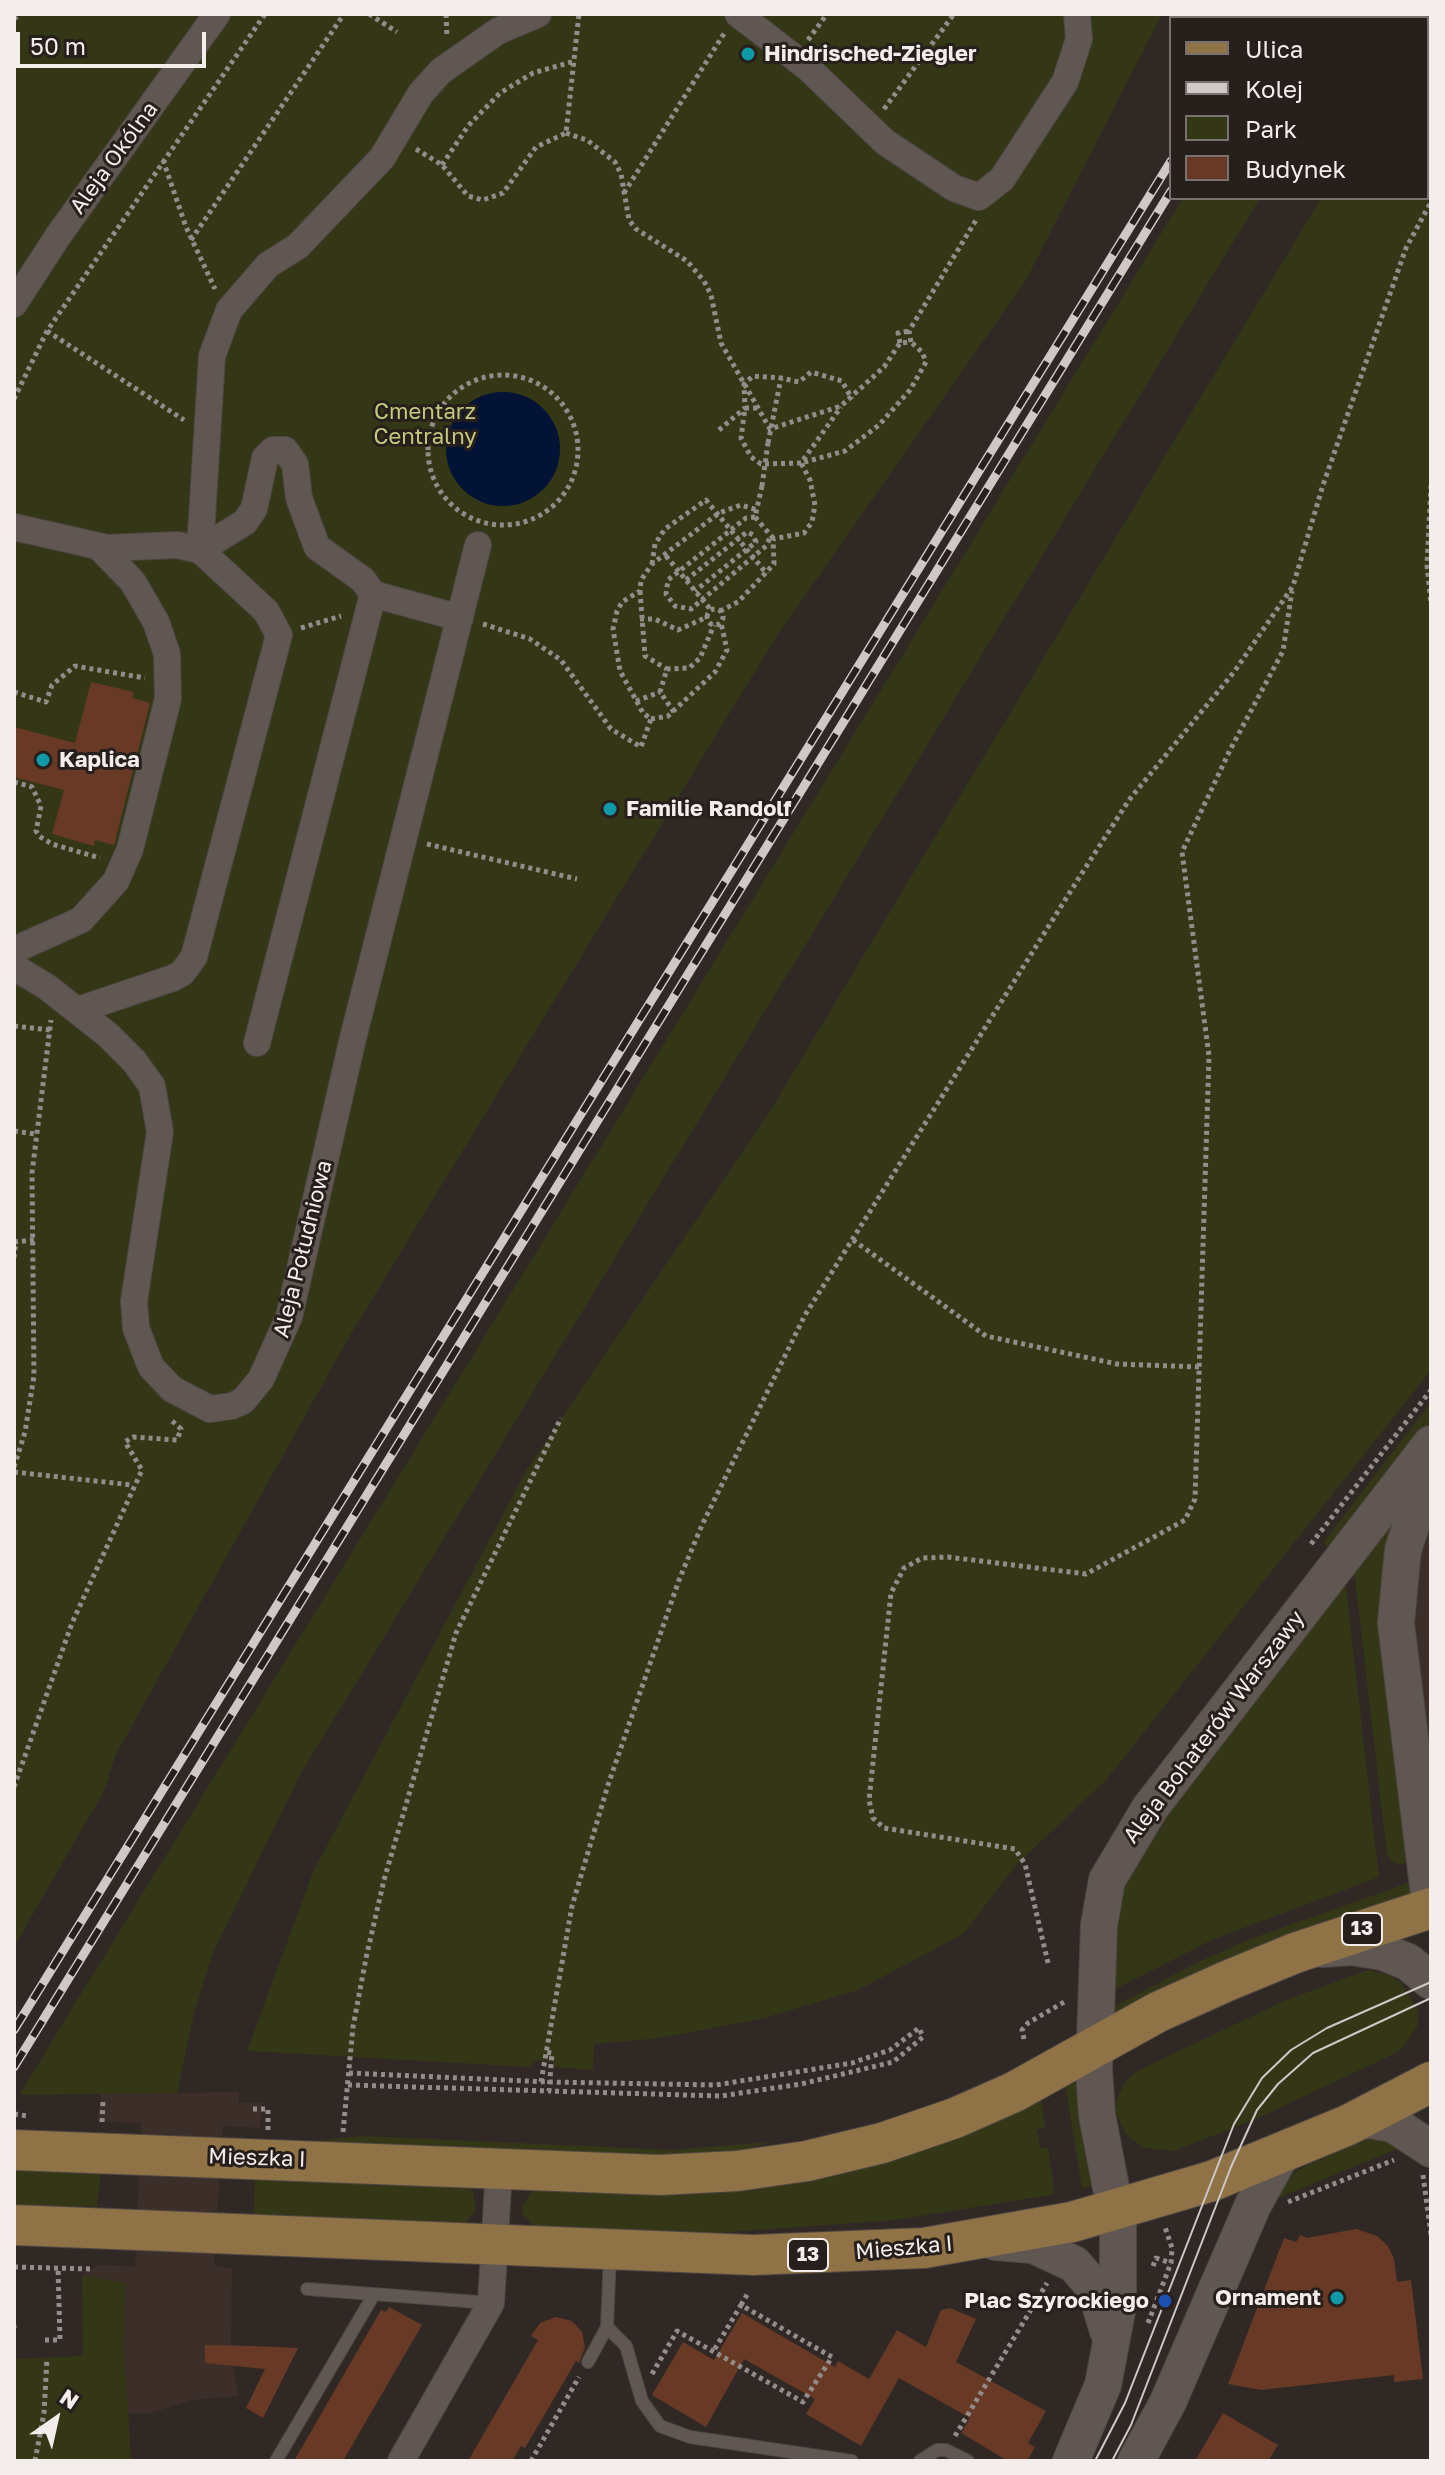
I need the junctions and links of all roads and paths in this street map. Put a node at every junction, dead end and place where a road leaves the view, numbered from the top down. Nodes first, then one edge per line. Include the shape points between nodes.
1 (20, 14) edge
2 (217, 14) edge
3 (265, 14) edge
4 (344, 14) edge
5 (369, 14) edge
6 (538, 14) edge
7 (579, 14) edge
8 (954, 14) edge
9 (1077, 14) edge
10 (14, 19) edge
11 (733, 20) edge
12 (397, 32) dead end
13 (575, 61) junction
14 (869, 129) junction
15 (566, 133) junction
16 (397, 138) junction
17 (163, 160) junction
18 (442, 165) junction
19 (995, 188) junction
20 (624, 193) junction
21 (1431, 202) edge
22 (191, 240) junction
23 (14, 304) edge
24 (229, 310) junction
25 (47, 331) junction
26 (909, 331) junction
27 (911, 342) junction
28 (900, 343) junction
29 (781, 378) junction
30 (744, 384) junction
31 (14, 399) edge
32 (852, 399) junction
33 (841, 406) junction
34 (745, 408) junction
35 (758, 408) junction
36 (770, 429) junction
37 (719, 430) dead end
38 (209, 436) junction
39 (801, 463) junction
40 (1431, 485) edge
41 (563, 495) joint
42 (719, 513) junction
43 (756, 513) junction
44 (14, 527) edge
45 (732, 529) junction
46 (772, 537) junction
47 (739, 538) junction
48 (478, 545) dead end
49 (98, 546) junction
50 (748, 549) junction
51 (200, 550) junction
52 (666, 556) junction
53 (754, 557) junction
54 (652, 564) junction
55 (679, 571) junction
56 (767, 574) junction
57 (686, 580) junction
58 (1293, 586) junction
59 (640, 591) junction
60 (695, 591) junction
61 (702, 599) junction
62 (371, 601) junction
63 (1431, 605) edge
64 (711, 610) junction
65 (720, 611) junction
66 (707, 617) junction
67 (460, 618) junction
68 (640, 619) junction
69 (721, 623) junction
70 (714, 625) junction
71 (279, 635) junction
72 (667, 669) junction
73 (169, 683) junction
74 (14, 692) edge
75 (660, 692) junction
76 (636, 701) junction
77 (674, 712) junction
78 (651, 719) junction
79 (14, 782) edge
80 (404, 839) junction
81 (124, 865) junction
82 (577, 879) dead end
83 (14, 950) edge
84 (14, 967) edge
85 (55, 993) junction
86 (78, 1010) junction
87 (14, 1026) edge
88 (50, 1030) junction
89 (257, 1043) dead end
90 (14, 1131) edge
91 (35, 1134) junction
92 (34, 1240) junction
93 (853, 1240) junction
94 (15, 1242) edge
95 (14, 1258) edge
96 (1201, 1367) junction
97 (165, 1383) junction
98 (1431, 1390) edge
99 (561, 1418) dead end
100 (1431, 1444) edge
101 (1431, 1464) edge
102 (14, 1469) edge
103 (132, 1485) junction
104 (1311, 1544) dead end
105 (14, 1787) edge
106 (1431, 1909) edge
107 (1295, 1953) junction
108 (1048, 1963) dead end
109 (1431, 1981) edge
110 (1068, 2000) dead end
111 (1024, 2039) dead end
112 (1095, 2048) junction
113 (545, 2052) junction
114 (349, 2073) junction
115 (541, 2082) junction
116 (549, 2082) junction
117 (1431, 2082) edge
118 (348, 2085) junction
119 (549, 2091) junction
120 (106, 2103) dead end
121 (253, 2109) dead end
122 (1352, 2123) junction
123 (343, 2133) dead end
124 (103, 2139) junction
125 (261, 2147) junction
126 (14, 2150) edge
127 (1281, 2155) junction
128 (1425, 2157) edge
129 (1397, 2159) dead end
130 (499, 2169) junction
131 (1284, 2204) dead end
132 (1117, 2211) junction
133 (14, 2225) edge
134 (1431, 2235) edge
135 (981, 2240) junction
136 (496, 2245) junction
137 (610, 2250) junction
138 (1171, 2263) dead end
139 (1153, 2266) dead end
140 (14, 2267) edge
141 (58, 2268) junction
142 (88, 2271) dead end
143 (1048, 2282) dead end
144 (307, 2289) dead end
145 (748, 2293) dead end
146 (373, 2296) junction
147 (491, 2303) junction
148 (741, 2305) junction
149 (607, 2327) junction
150 (45, 2340) dead end
151 (713, 2352) junction
152 (47, 2358) dead end
153 (588, 2362) joint
154 (1109, 2363) junction
155 (640, 2396) junction
156 (946, 2450) junction
157 (1138, 2458) edge
158 (35, 2461) edge
159 (276, 2461) edge
160 (401, 2461) edge
161 (531, 2461) edge
162 (852, 2461) edge
163 (920, 2461) edge
164 (968, 2461) edge
165 (1071, 2461) edge

1 - 10 path
2 - 23 street, Aleja Okólna
3 - 17 path
4 - 22 path
5 - 12 path
6 - 16 street via 498,31 448,65 421,93
7 - 13 path
8 - 14 path
9 - 19 street via 1079,39 1071,71
11 - 14 street via 796,57
11 - 20 path
13 - 15 path
13 - 18 path via 546,68 507,88 468,126
14 - 19 street via 964,193 979,197
15 - 18 path via 536,147 503,193 491,200 462,192
15 - 20 path via 587,140 615,162
16 - 18 path
16 - 24 street via 298,246 268,265
17 - 22 path
17 - 25 path
19 - 26 path
20 - 30 path via 636,229 687,261 704,281 721,343
21 - 58 path via 1406,248
22 - 24 path
24 - 38 street via 212,356
25 - 31 path
25 - 38 path
26 - 27 path
26 - 28 path via 898,333
27 - 28 path
27 - 39 path via 926,362 895,408 845,451
28 - 32 path
29 - 30 path via 753,376
29 - 32 path via 799,382 811,372 842,381
29 - 36 path
30 - 34 path
30 - 35 path
32 - 33 path
33 - 36 path
33 - 39 path
34 - 35 path
34 - 37 path
34 - 39 path via 741,438 751,457 761,464
35 - 36 path
36 - 43 path, bridge
38 - 51 street
39 - 46 path via 815,505 812,522 804,533
40 - 63 path
41 - 41 path via 539,516 510,525 485,523 457,510 437,486 428,463 429,432 439,409 461,387 490,375 521,376 543,386 566,408 577,436 576,467
42 - 43 path via 741,505
42 - 45 path
42 - 52 path
42 - 54 path via 706,500 683,513 655,544
43 - 45 path
43 - 46 path
44 - 49 street
45 - 47 path
45 - 55 path
46 - 53 path
46 - 56 path via 774,564
47 - 50 path
47 - 50 path via 747,532 753,535 756,542
47 - 57 path
48 - 67 street, Aleja Południowa
49 - 51 street via 177,545
49 - 73 street via 146,602 162,639
50 - 53 path
50 - 60 path
51 - 62 street via 245,522 254,509 265,458 273,450 285,450 295,464 299,498 317,547 363,580
51 - 71 street via 266,611
52 - 54 path
52 - 55 path
53 - 56 path
53 - 61 path
54 - 59 path
55 - 57 path
55 - 61 path via 668,580 666,594 675,606 691,609
56 - 65 path via 738,602
57 - 60 path
58 - 93 path via 1234,672 1129,800
58 - 96 path via 1283,651 1182,852 1209,1056
59 - 68 path
59 - 76 path via 622,602 613,629 620,671
60 - 61 path
61 - 64 path
62 - 67 street
62 - 71 path
62 - 89 street
64 - 65 path
64 - 66 path
65 - 69 path
66 - 68 path via 678,630 655,619
66 - 70 path
67 - 78 path via 516,633 546,649 572,673 611,729 641,747
67 - 80 street, Aleja Południowa
68 - 72 path via 645,656
69 - 70 path
69 - 77 path via 727,650 715,672
70 - 72 path via 700,658 689,668
71 - 86 street via 189,966 173,978
72 - 75 path
73 - 74 path via 75,666 52,685 46,702
73 - 81 street
75 - 76 path
75 - 77 path
76 - 78 path
77 - 78 path
79 - 81 path via 32,787 41,806 36,831 45,841
80 - 82 path
80 - 97 street, Aleja Południowa via 294,1299 276,1352 253,1390 232,1406 199,1406
81 - 83 street via 106,896 81,920
84 - 85 street, Aleja Południowa
85 - 86 street, Aleja Południowa
85 - 88 path
86 - 97 street, Aleja Południowa via 134,1061 156,1100 160,1132 134,1315 145,1354
87 - 88 path
88 - 91 path
90 - 91 path
91 - 92 path
92 - 94 path
92 - 102 path via 34,1376
93 - 96 path via 986,1336 1117,1364
93 - 113 path via 805,1315 679,1580 572,1906
94 - 95 path
96 - 108 path via 1195,1499 1185,1520 1086,1574 922,1558 904,1568 891,1593 869,1800 873,1818 884,1828 1015,1849 1025,1864
97 - 103 path via 153,1401 180,1426 181,1436 173,1442 127,1439 125,1444 142,1465
98 - 104 path
99 - 114 path via 456,1633 384,1880 353,2027
100 - 112 street, Aleja Bohaterów Warszawy via 1122,1850 1101,1908
101 - 106 street via 1403,1550 1396,1623
102 - 103 path
103 - 105 path via 63,1644
106 - 107 main road, 13
107 - 109 street via 1368,1948 1408,1962
107 - 112 main road, 13 via 1191,1997
110 - 111 path via 1028,2023 1022,2030
112 - 130 main road, Mieszka I / 13 via 955,2118 807,2161 687,2174
112 - 132 street, Aleja Bohaterów Warszawy via 1097,2115
113 - 115 path
113 - 116 path via 552,2053
114 - 115 path
114 - 118 path
115 - 116 path
116 - 119 path
116 - 119 path via 732,2084 852,2063 890,2050 919,2028 923,2037 893,2062 721,2096
117 - 122 main road, 13
118 - 119 path
118 - 123 path
120 - 124 path
121 - 125 path via 268,2109
122 - 127 main road, 13
122 - 128 street via 1393,2124
124 - 125 main road, Mieszka I / 13
124 - 126 main road, Mieszka I / 13
125 - 130 main road, Mieszka I / 13
127 - 132 main road, 13
127 - 157 street
128 - 134 path
129 - 131 path
130 - 136 street
132 - 135 main road, Mieszka I / 13
132 - 154 street, Aleja Bohaterów Warszawy via 1118,2306
133 - 136 main road, Mieszka I / 13
135 - 137 main road, Mieszka I / 13 via 805,2255
135 - 154 street via 1033,2245 1064,2257 1081,2271 1103,2307
136 - 137 main road, Mieszka I / 13
136 - 147 street
137 - 149 lane
138 - 139 path via 1156,2258
140 - 141 path
141 - 142 path
141 - 150 path via 60,2340
143 - 156 path
144 - 146 lane
145 - 148 path
146 - 147 lane
146 - 159 lane
147 - 160 street
148 - 151 path
148 - 151 path via 832,2357 803,2402
149 - 153 lane
149 - 155 lane via 626,2346
151 - 155 path via 677,2331
152 - 158 path
153 - 161 path
154 - 165 street, Aleja Bohaterów Warszawy via 1090,2424
155 - 162 lane via 655,2420 672,2433
156 - 163 lane
156 - 164 lane

